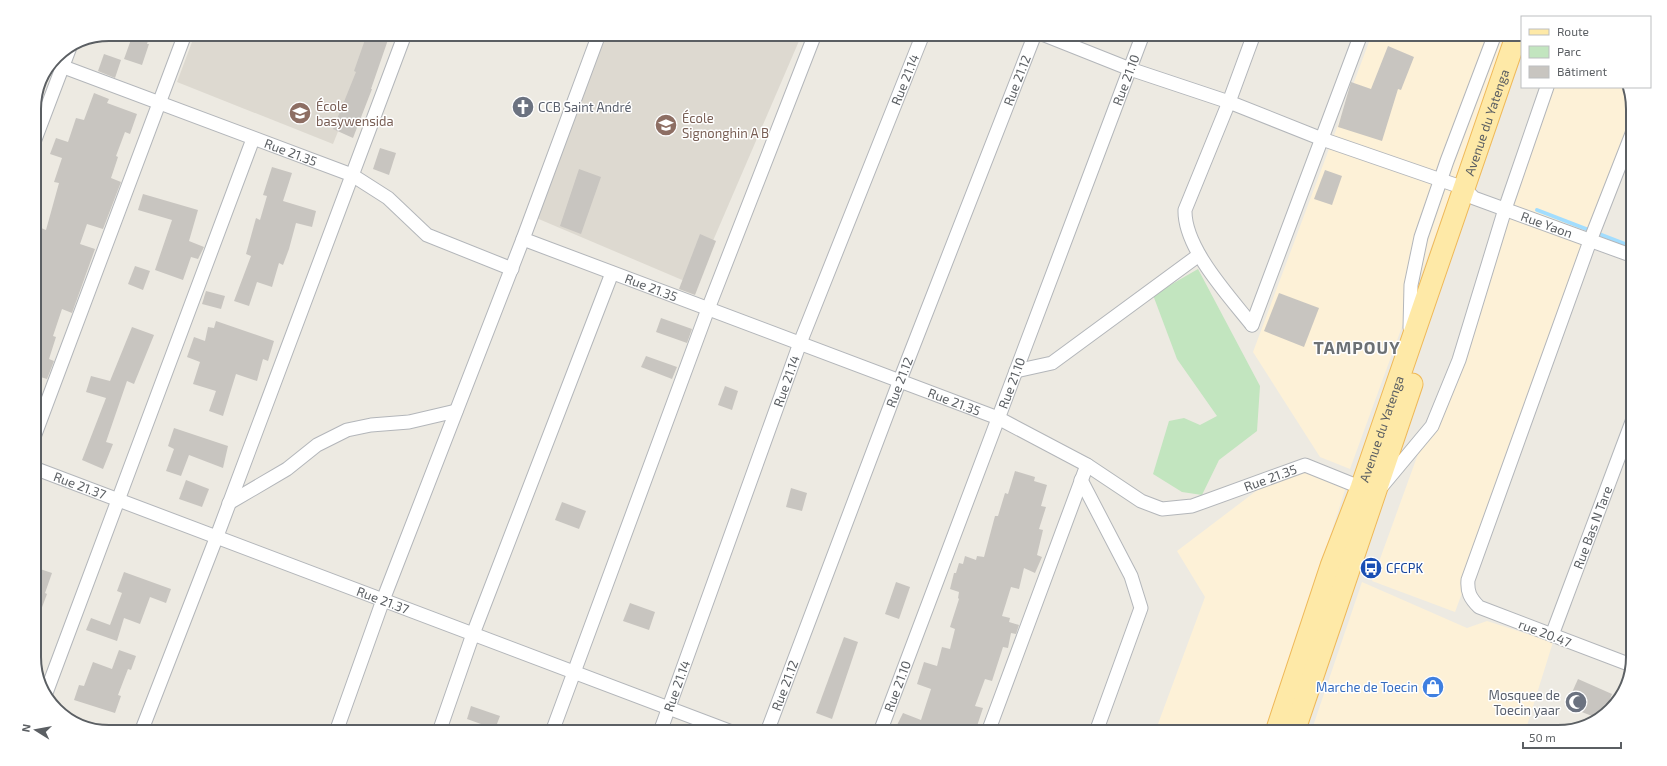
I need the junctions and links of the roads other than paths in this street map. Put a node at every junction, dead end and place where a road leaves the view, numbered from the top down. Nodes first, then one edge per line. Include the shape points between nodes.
1 (182, 41) edge
2 (402, 41) edge
3 (596, 41) edge
4 (812, 41) edge
5 (920, 41) edge
6 (1032, 41) edge
7 (1060, 41) edge
8 (1140, 41) edge
9 (1251, 41) edge
10 (1358, 41) edge
11 (1492, 41) edge
12 (1515, 41) edge
13 (1521, 63) edge
14 (58, 65) edge
15 (1130, 69) junction
16 (1547, 88) edge
17 (1229, 102) junction
18 (159, 103) junction
19 (41, 120) edge
20 (253, 139) junction
21 (1322, 139) junction
22 (1626, 149) edge
23 (352, 175) junction
24 (1441, 180) junction
25 (1469, 193) junction
26 (1505, 209) junction
27 (523, 239) junction
28 (1590, 241) junction
29 (1626, 254) edge
30 (1199, 255) junction
31 (512, 269) junction
32 (612, 273) junction
33 (708, 309) junction
34 (800, 343) junction
35 (1409, 348) junction
36 (1016, 372) junction
37 (900, 380) junction
38 (456, 411) junction
39 (41, 417) edge
40 (998, 418) junction
41 (1626, 438) edge
42 (1086, 465) junction
43 (41, 471) edge
44 (1081, 480) junction
45 (1368, 491) junction
46 (120, 499) junction
47 (229, 503) junction
48 (217, 536) junction
49 (383, 600) junction
50 (473, 634) junction
51 (1552, 636) junction
52 (1626, 663) edge
53 (574, 672) junction
54 (48, 687) edge
55 (669, 708) junction
56 (144, 725) edge
57 (338, 725) edge
58 (440, 725) edge
59 (555, 725) edge
60 (663, 725) edge
61 (714, 725) edge
62 (770, 725) edge
63 (883, 725) edge
64 (991, 725) edge
65 (1099, 725) edge
66 (1278, 725) edge
67 (1296, 725) edge

1 - 18 street
2 - 23 street
3 - 27 street
4 - 33 street
5 - 34 street, Rue 21.14
6 - 37 street, Rue 21.12
7 - 15 street, Rue Yaon
8 - 15 street, Rue 21.10
9 - 17 street
10 - 21 street
11 - 24 street
12 - 25 main road, Avenue du Yatenga
13 - 25 main road, Avenue du Yatenga
14 - 18 street, Rue 21.35
14 - 19 street
15 - 17 street, Rue Yaon
15 - 36 street, Rue 21.10
16 - 26 street
17 - 21 street, Rue Yaon
17 - 30 street via 1185,210 1185,220
18 - 20 street, Rue 21.35
18 - 39 street
20 - 23 street, Rue 21.35
20 - 46 street
21 - 24 street, Rue Yaon
21 - 30 street via 1252,325
22 - 28 street
23 - 31 street, Rue 21.35 via 388,198 427,235
23 - 47 street
24 - 25 street, Rue Yaon
24 - 35 street via 1421,238 1411,285
25 - 26 street, Rue Yaon
25 - 35 main road, Avenue du Yatenga
25 - 45 main road, Avenue du Yatenga
26 - 28 street, Rue Yaon
26 - 45 street via 1459,360 1432,426
27 - 31 street
27 - 32 street, Rue 21.35
28 - 29 street, Rue Yaon
28 - 51 street, rue 20.47 via 1468,580 1467,590 1479,607
30 - 36 street via 1052,363
31 - 38 street
32 - 33 street, Rue 21.35
32 - 50 street
33 - 34 street, Rue 21.35
33 - 53 street
34 - 37 street, Rue 21.35
34 - 55 street, Rue 21.14
35 - 45 main road, Avenue du Yatenga
36 - 40 street, Rue 21.10
37 - 40 street, Rue 21.35
37 - 62 street, Rue 21.12
38 - 47 street via 409,422 371,424 347,430 317,445 288,469
38 - 49 street
40 - 42 street, Rue 21.35
40 - 63 street, Rue 21.10
41 - 51 street, Rue Bas N Tare
42 - 44 street
42 - 45 street, Rue 21.35 via 1141,501 1162,509 1192,506 1305,465
43 - 46 street, Rue 21.37
44 - 64 street
44 - 65 street via 1131,576 1141,608
45 - 66 main road, Avenue du Yatenga via 1331,566
45 - 67 main road, Avenue du Yatenga
46 - 48 street, Rue 21.37
46 - 54 street
47 - 48 street
48 - 49 street, Rue 21.37
48 - 56 street
49 - 50 street, Rue 21.37
49 - 57 street
50 - 53 street, Rue 21.37
50 - 58 street
51 - 52 street, rue 20.47
53 - 55 street, Rue 21.37
53 - 59 street
55 - 60 street, Rue 21.14
55 - 61 street, Rue 21.37

